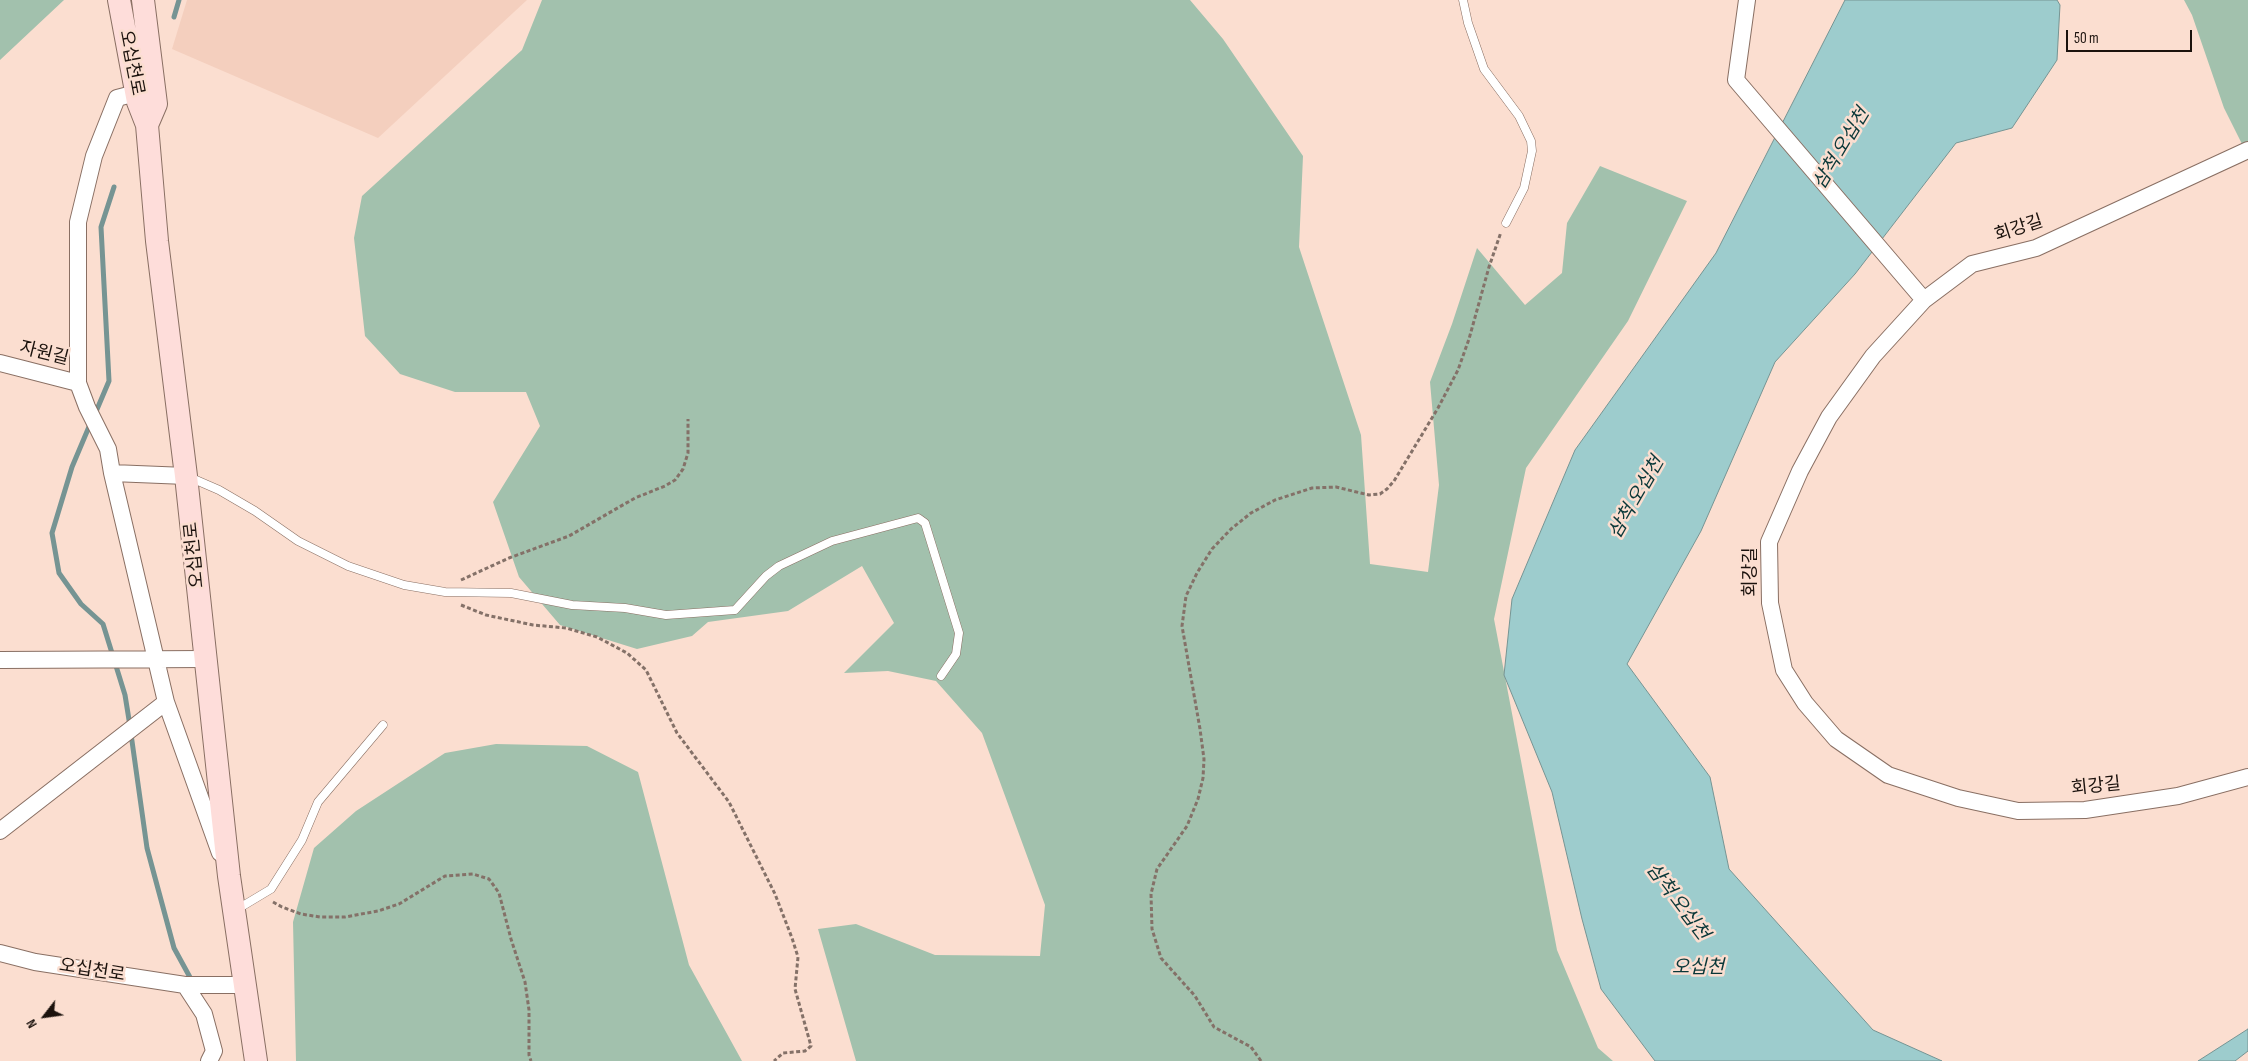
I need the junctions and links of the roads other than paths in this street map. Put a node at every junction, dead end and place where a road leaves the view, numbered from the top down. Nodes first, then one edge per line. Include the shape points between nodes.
1 (119, 0) edge
2 (143, 0) edge
3 (1463, 0) edge
4 (1747, 0) edge
5 (136, 93) junction
6 (147, 125) junction
7 (2248, 150) edge
8 (1506, 223) road end
9 (1924, 300) junction
10 (0, 363) edge
11 (78, 383) junction
12 (112, 474) junction
13 (186, 476) junction
14 (156, 659) junction
15 (206, 659) junction
16 (0, 660) edge
17 (941, 676) dead end
18 (166, 702) junction
19 (382, 725) dead end
20 (2248, 777) edge
21 (0, 832) edge
22 (229, 876) junction
23 (234, 911) junction
24 (0, 954) edge
25 (187, 985) junction
26 (245, 985) junction
27 (213, 1058) edge
28 (256, 1061) edge

1 - 5 street, 오십천로
2 - 6 street, 오십천로 via 156,104
3 - 8 lane via 1473,42 1484,69 1519,116 1531,141 1524,188
4 - 9 street via 1736,80
5 - 6 street, 오십천로
5 - 11 street via 117,98 94,156 78,222
6 - 13 street, 오십천로 via 157,241
7 - 9 street, 회강길 via 2036,248 1972,264
9 - 20 street, 회강길 via 1874,356 1829,417 1800,471 1769,542 1770,603 1784,670 1805,703 1836,740 1888,775 1958,798 2018,811 2094,809 2178,796
10 - 11 street, 자원길
11 - 12 street via 108,449
12 - 13 street
12 - 14 street
13 - 15 street, 오십천로
13 - 17 lane via 219,490 298,541 348,566 404,584 445,592 511,593 572,605 626,608 666,615 735,610 779,566 840,538 918,518 925,523 959,633 956,654
14 - 15 street
14 - 16 street
14 - 18 street
15 - 22 street, 오십천로
18 - 21 street
18 - 22 street
19 - 23 lane via 318,802 302,840 272,889
22 - 23 street, 오십천로
23 - 26 street, 오십천로
24 - 25 street, 오십천로
25 - 26 street, 오십천로
25 - 27 street via 204,1014
26 - 28 street, 오십천로

